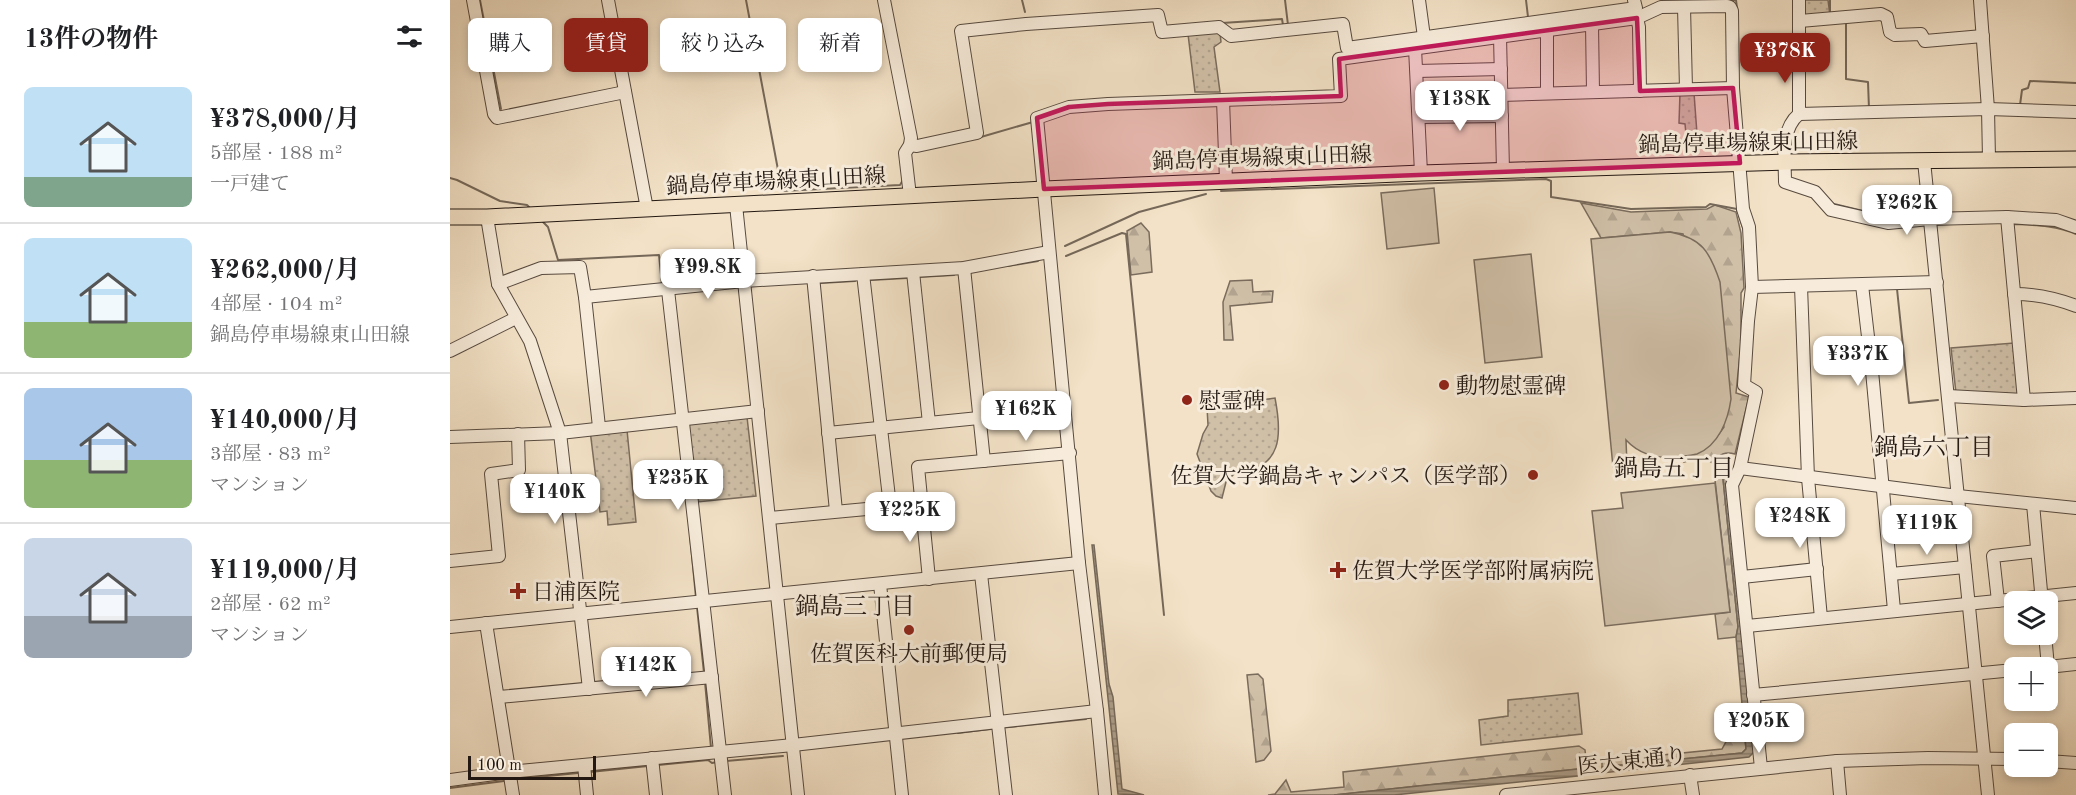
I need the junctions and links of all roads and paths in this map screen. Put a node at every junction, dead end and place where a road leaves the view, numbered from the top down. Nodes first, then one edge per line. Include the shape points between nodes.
1 (473, 0) edge
2 (608, 0) edge
3 (884, 0) edge
4 (1419, 0) edge
5 (1634, 0) edge
6 (1799, 0) edge
7 (1980, 0) edge
8 (1731, 3) edge
9 (1683, 7) junction
10 (1637, 18) junction
11 (1800, 21) junction
12 (1592, 24) junction
13 (1547, 30) junction
14 (1500, 36) junction
15 (1983, 36) junction
16 (1424, 37) junction
17 (1416, 48) junction
18 (1501, 69) junction
19 (1417, 71) junction
20 (1732, 88) junction
21 (1686, 89) junction
22 (1640, 91) junction
23 (625, 92) junction
24 (1593, 92) junction
25 (1547, 93) junction
26 (1501, 95) junction
27 (1223, 100) junction
28 (1991, 112) junction
29 (2076, 112) edge
30 (1799, 114) junction
31 (1502, 116) junction
32 (1419, 117) junction
33 (910, 145) junction
34 (1989, 159) junction
35 (2076, 159) edge
36 (1924, 161) junction
37 (1785, 162) junction
38 (1740, 163) junction
39 (1503, 171) junction
40 (1421, 173) junction
41 (1226, 181) junction
42 (1044, 189) junction
43 (910, 196) junction
44 (736, 205) junction
45 (647, 209) junction
46 (450, 217) edge
47 (487, 217) junction
48 (2007, 217) junction
49 (1930, 219) junction
50 (2076, 227) edge
51 (1049, 252) junction
52 (964, 268) junction
53 (913, 272) junction
54 (863, 274) junction
55 (813, 276) junction
56 (744, 281) junction
57 (1936, 282) junction
58 (498, 284) junction
59 (1862, 285) junction
60 (1801, 286) junction
61 (1752, 287) junction
62 (665, 290) junction
63 (2014, 294) junction
64 (585, 297) junction
65 (2076, 306) edge
66 (516, 318) junction
67 (450, 351) edge
68 (1948, 396) junction
69 (2076, 398) edge
70 (2024, 400) junction
71 (758, 411) junction
72 (979, 418) junction
73 (678, 419) junction
74 (929, 423) junction
75 (599, 428) junction
76 (881, 428) junction
77 (560, 432) junction
78 (828, 433) junction
79 (518, 434) junction
80 (450, 437) edge
81 (1070, 453) junction
82 (984, 461) junction
83 (1740, 468) junction
84 (1808, 478) junction
85 (1882, 487) junction
86 (1958, 496) junction
87 (920, 504) junction
88 (2033, 504) junction
89 (890, 506) junction
90 (2076, 508) edge
91 (836, 511) junction
92 (770, 518) junction
93 (2037, 551) junction
94 (450, 561) edge
95 (1079, 563) junction
96 (1965, 567) junction
97 (1816, 569) junction
98 (981, 574) junction
99 (1891, 574) junction
100 (1742, 577) junction
101 (929, 579) junction
102 (880, 584) junction
103 (2041, 591) edge
104 (777, 593) junction
105 (2076, 593) edge
106 (2058, 596) edge
107 (699, 600) junction
108 (1998, 601) junction
109 (2004, 601) edge
110 (1968, 604) junction
111 (1894, 610) junction
112 (580, 613) junction
113 (1821, 618) junction
114 (486, 623) junction
115 (1747, 626) junction
116 (450, 627) edge
117 (2076, 664) edge
118 (2058, 666) edge
119 (2004, 671) edge
120 (1975, 674) junction
121 (707, 677) junction
122 (589, 689) junction
123 (1753, 695) junction
124 (499, 697) junction
125 (1097, 711) junction
126 (998, 722) junction
127 (896, 732) junction
128 (793, 745) junction
129 (717, 755) junction
130 (1984, 757) junction
131 (2004, 758) edge
132 (652, 759) junction
133 (1837, 761) junction
134 (2058, 762) edge
135 (2076, 763) edge
136 (584, 765) junction
137 (1761, 768) junction
138 (509, 772) junction
139 (1690, 775) junction
140 (450, 780) edge
141 (1543, 793) edge
142 (513, 795) edge
143 (587, 795) edge
144 (656, 795) edge
145 (725, 795) edge
146 (798, 795) edge
147 (902, 795) edge
148 (1006, 795) edge
149 (1105, 795) edge
150 (1506, 795) edge
151 (1693, 795) edge
152 (1840, 795) edge
153 (1989, 795) edge

1 - 23 street via 497,118
2 - 23 street
3 - 33 street
4 - 16 street
5 - 16 street via 1635,8
6 - 11 street
7 - 15 street
8 - 9 street
8 - 20 street
9 - 10 street via 1661,7
9 - 21 street
10 - 12 street
10 - 22 street
11 - 15 street via 1881,14 1887,16 1890,32 1895,35 1921,34 1925,41
11 - 30 street
12 - 13 street
12 - 24 street
13 - 14 street
13 - 25 street
14 - 17 street
14 - 18 street
15 - 28 street
16 - 33 street via 1347,48 1343,24 1232,36 1219,27 1162,32 1158,15 961,31 977,133
17 - 19 street
17 - 27 street via 1339,58 1341,96
18 - 19 street
18 - 26 street
19 - 32 street
20 - 21 street
20 - 38 street
21 - 22 street
22 - 24 street
23 - 45 street
24 - 25 street
25 - 26 street
26 - 31 street
27 - 41 street
27 - 42 street via 1079,106 1037,118
28 - 29 street
28 - 30 street
28 - 34 street
30 - 37 street via 1790,122
31 - 32 street
31 - 39 street
32 - 40 street
33 - 43 street via 905,153
34 - 35 main road, 鍋島停車場線東山田線
34 - 36 main road, 鍋島停車場線東山田線
36 - 37 main road, 鍋島停車場線東山田線
36 - 49 street
37 - 38 main road, 鍋島停車場線東山田線
37 - 49 street via 1785,182 1815,192 1831,210 1888,223
38 - 39 main road, 鍋島停車場線東山田線
38 - 61 street
39 - 40 main road, 鍋島停車場線東山田線
40 - 41 main road, 鍋島停車場線東山田線
41 - 42 main road, 鍋島停車場線東山田線
42 - 43 main road, 鍋島停車場線東山田線
42 - 51 street
43 - 44 main road, 鍋島停車場線東山田線
44 - 45 main road, 鍋島停車場線東山田線
44 - 56 street
45 - 47 main road, 鍋島停車場線東山田線
46 - 47 main road, 鍋島停車場線東山田線
47 - 58 street
48 - 49 street
48 - 50 street via 2056,220
48 - 63 street
49 - 57 street
51 - 52 street
51 - 81 street
52 - 53 street
52 - 72 street
53 - 54 street
53 - 74 street
54 - 55 street
54 - 76 street
55 - 56 street
55 - 78 street
56 - 62 street
56 - 71 street
57 - 59 street
57 - 68 street
58 - 64 street via 541,268 580,267
58 - 66 street
59 - 60 street
59 - 85 street
60 - 61 street
60 - 84 street
61 - 83 street via 1744,385 1756,392
62 - 64 street
62 - 73 street
63 - 65 street via 2034,294
63 - 70 street
64 - 75 street
66 - 67 street
66 - 77 street via 530,341
68 - 70 street
68 - 86 street
69 - 70 street
71 - 73 street
71 - 92 street
72 - 74 street
72 - 82 street
73 - 75 street
73 - 107 street
74 - 76 street
75 - 77 street
76 - 78 street
76 - 89 street
77 - 79 street
77 - 112 street
78 - 91 street
79 - 80 street
79 - 94 street via 519,470 491,474 499,556
81 - 82 street
81 - 95 street
82 - 87 street via 918,467
83 - 84 street
83 - 100 street via 1732,485
84 - 85 street
84 - 97 street
85 - 86 street
85 - 99 street
86 - 88 street
86 - 96 street
87 - 89 street
87 - 101 street
88 - 90 street
88 - 93 street
89 - 91 street
91 - 92 street
92 - 104 street
93 - 103 street
93 - 108 street via 1993,556
95 - 98 street
95 - 125 street
96 - 99 street
96 - 110 street
97 - 100 street
97 - 113 street
98 - 101 street
98 - 126 street
99 - 111 street
100 - 115 street
101 - 102 street
102 - 104 street
102 - 127 street
104 - 107 street
104 - 128 street
105 - 106 street
107 - 112 street
107 - 121 street
108 - 109 street
108 - 110 street
110 - 111 street
110 - 120 street
111 - 113 street
112 - 114 street
112 - 122 street
113 - 115 street
114 - 116 street
114 - 124 street
115 - 123 street
117 - 118 street
119 - 120 street
120 - 123 street
120 - 130 street
121 - 122 street
121 - 129 street
122 - 124 street
123 - 137 street
124 - 138 street
125 - 126 street
125 - 149 street
126 - 127 street
126 - 148 street
127 - 128 street
127 - 147 street
128 - 129 street
128 - 146 street
129 - 132 street
129 - 145 street
130 - 131 street, 医大東通り
130 - 133 street, 医大東通り
130 - 153 street
132 - 136 street
132 - 144 street
133 - 137 street, 医大東通り
133 - 152 street
134 - 135 street
136 - 138 street
136 - 143 street
137 - 139 street, 医大東通り
138 - 140 street
138 - 142 street
139 - 141 street, 医大東通り
139 - 151 street
141 - 150 street, 医大東通り

